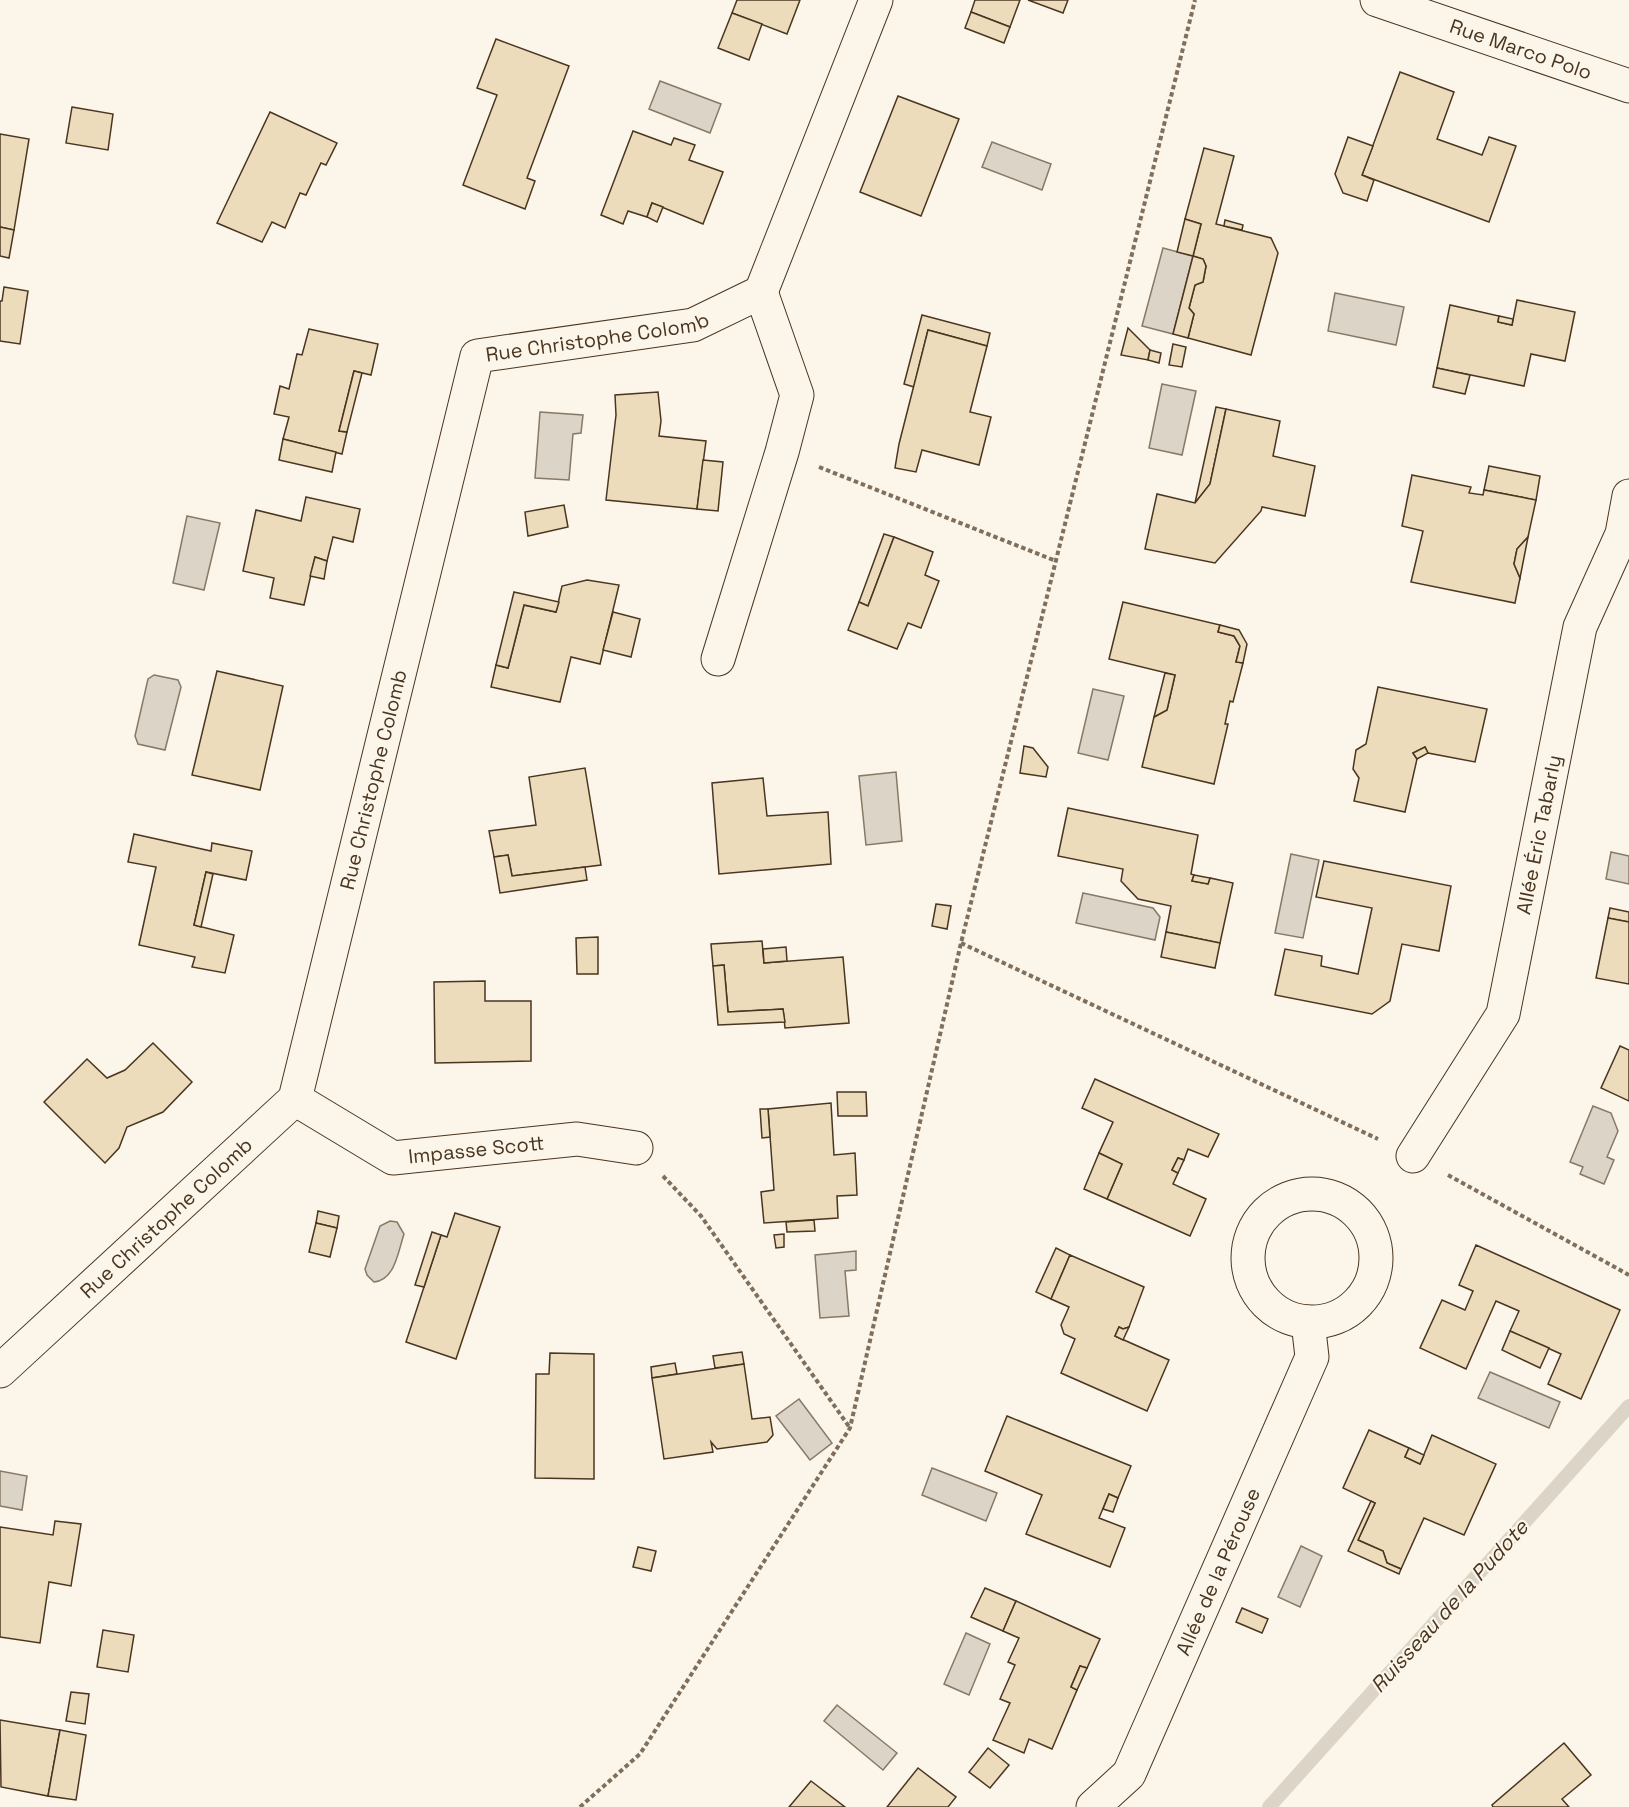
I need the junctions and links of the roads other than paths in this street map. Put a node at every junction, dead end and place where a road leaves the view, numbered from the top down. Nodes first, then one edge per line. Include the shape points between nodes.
1 (876, 0) edge
2 (1377, 0) edge
3 (1629, 86) edge
4 (761, 292) junction
5 (1629, 496) edge
6 (718, 659) dead end
7 (295, 1099) junction
8 (636, 1148) road end
9 (1413, 1156) road end
10 (1308, 1322) dead end
11 (0, 1371) edge
12 (1093, 1807) edge

1 - 4 street
2 - 3 street, Rue Marco Polo
4 - 6 street via 797,395
4 - 7 street, Rue Christophe Colomb via 693,326 477,356
5 - 9 street, Allée Éric Tabarly via 1622,534 1580,627 1503,1014
7 - 8 street, Impasse Scott via 393,1158 577,1139
7 - 11 street, Rue Christophe Colomb
10 - 12 street, Allée de la Pérouse via 1312,1357 1129,1774

